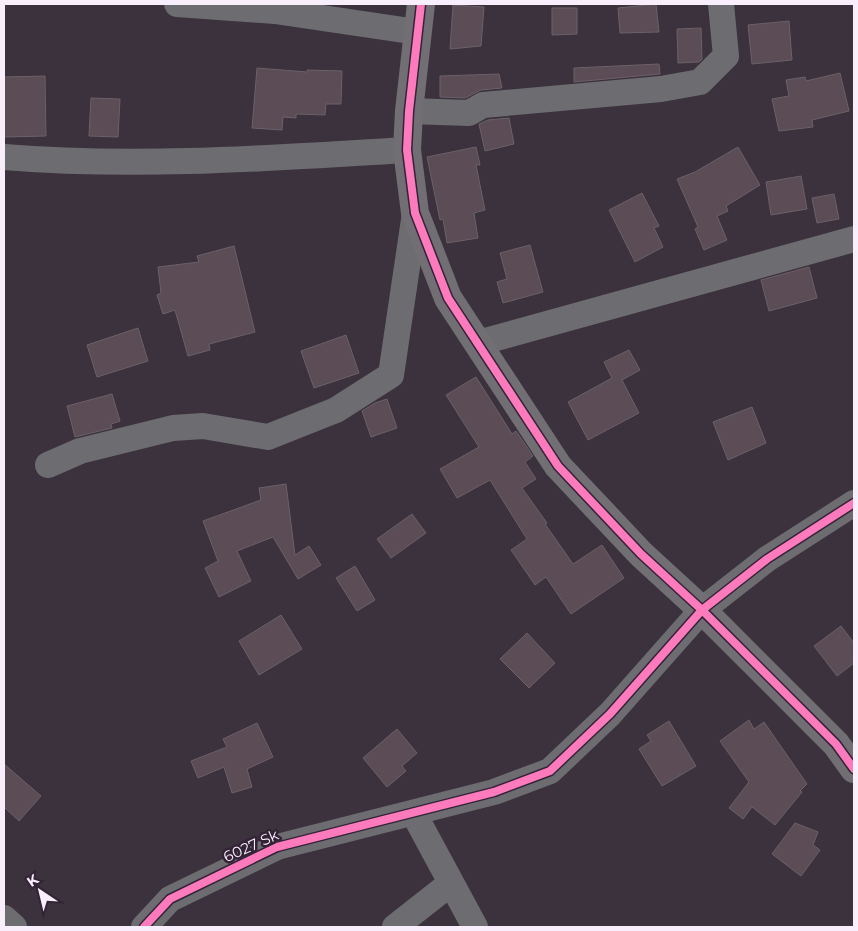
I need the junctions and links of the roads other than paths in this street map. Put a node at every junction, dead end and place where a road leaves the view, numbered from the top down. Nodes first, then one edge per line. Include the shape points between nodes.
1 (177, 4) edge
2 (421, 4) edge
3 (721, 4) edge
4 (417, 32) junction
5 (409, 111) junction
6 (407, 150) junction
7 (4, 157) edge
8 (415, 214) junction
9 (854, 239) edge
10 (478, 343) junction
11 (48, 465) dead end
12 (854, 503) edge
13 (702, 610) junction
14 (854, 769) edge
15 (414, 814) junction
16 (451, 883) junction
17 (4, 918) edge
18 (14, 927) edge
19 (144, 927) edge
20 (395, 927) edge
21 (474, 927) edge

1 - 4 street via 275,11
2 - 4 street
3 - 5 street via 726,56 700,82 661,90 483,105 468,113
4 - 5 street
5 - 6 street
6 - 7 street via 242,160 62,162
6 - 8 street
8 - 10 street via 448,298
8 - 11 street via 391,375 336,410 268,437 203,426 173,428 80,451
9 - 10 street
10 - 13 street via 558,466 641,554
12 - 13 street, 6027 Sk via 766,559
13 - 14 street via 836,744
13 - 15 street, 6027 Sk via 610,714 550,771 494,792
15 - 16 street
15 - 19 street, 6027 Sk via 276,847 170,899
16 - 20 street
16 - 21 street
17 - 18 street

